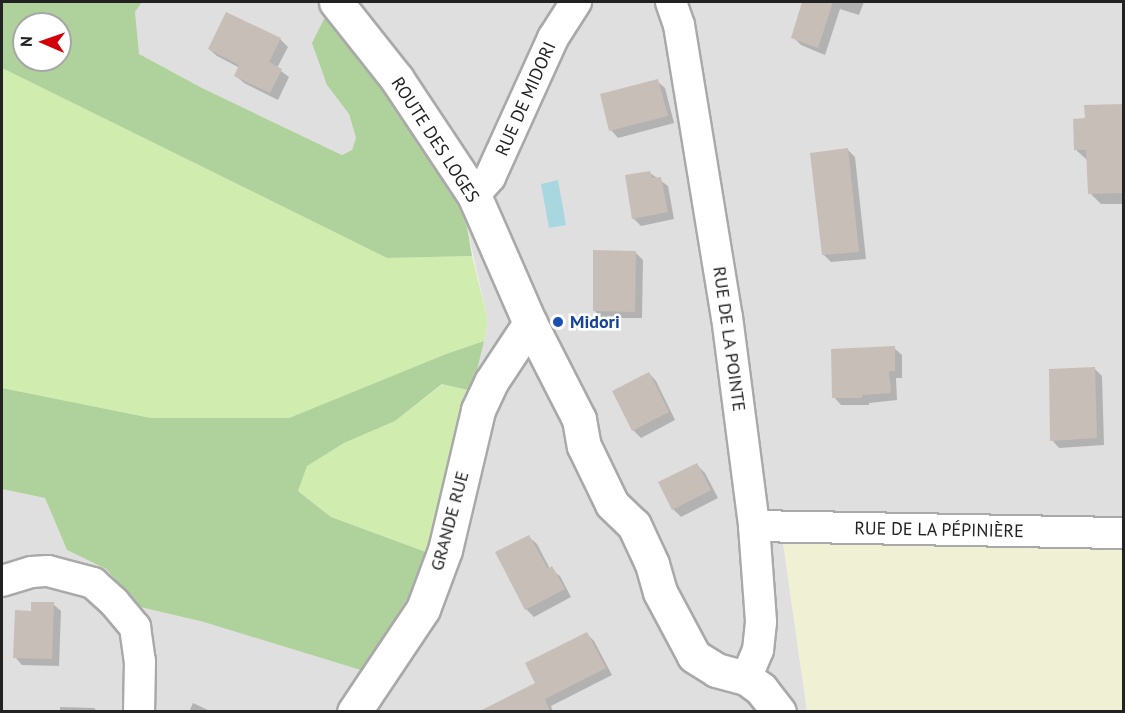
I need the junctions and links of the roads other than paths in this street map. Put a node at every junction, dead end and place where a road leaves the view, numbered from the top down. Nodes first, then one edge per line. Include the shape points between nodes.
1 (336, 2) edge
2 (576, 2) edge
3 (671, 2) edge
4 (474, 195) junction
5 (530, 323) junction
6 (754, 526) junction
7 (1124, 533) edge
8 (2, 580) edge
9 (746, 678) junction
10 (139, 711) edge
11 (354, 711) edge
12 (779, 711) edge

1 - 4 street, ROUTE DES LOGES via 397,79
2 - 4 street, RUE DE MIDORI via 553,38 490,177
3 - 6 street, RUE DE LA POINTE via 679,25 727,317
4 - 5 street, ROUTE DES LOGES
5 - 9 street, ROUTE DES LOGES via 579,419 584,446 612,504 634,525 660,592 694,656 716,670
5 - 11 street, GRANDE RUE via 491,382 478,411 445,550 423,609
6 - 7 street, RUE DE LA PÉPINIÈRE
6 - 9 street, RUE DE LA POINTE via 761,622 758,650
8 - 10 street via 48,572 93,583 114,602 135,627 140,661
9 - 12 street

